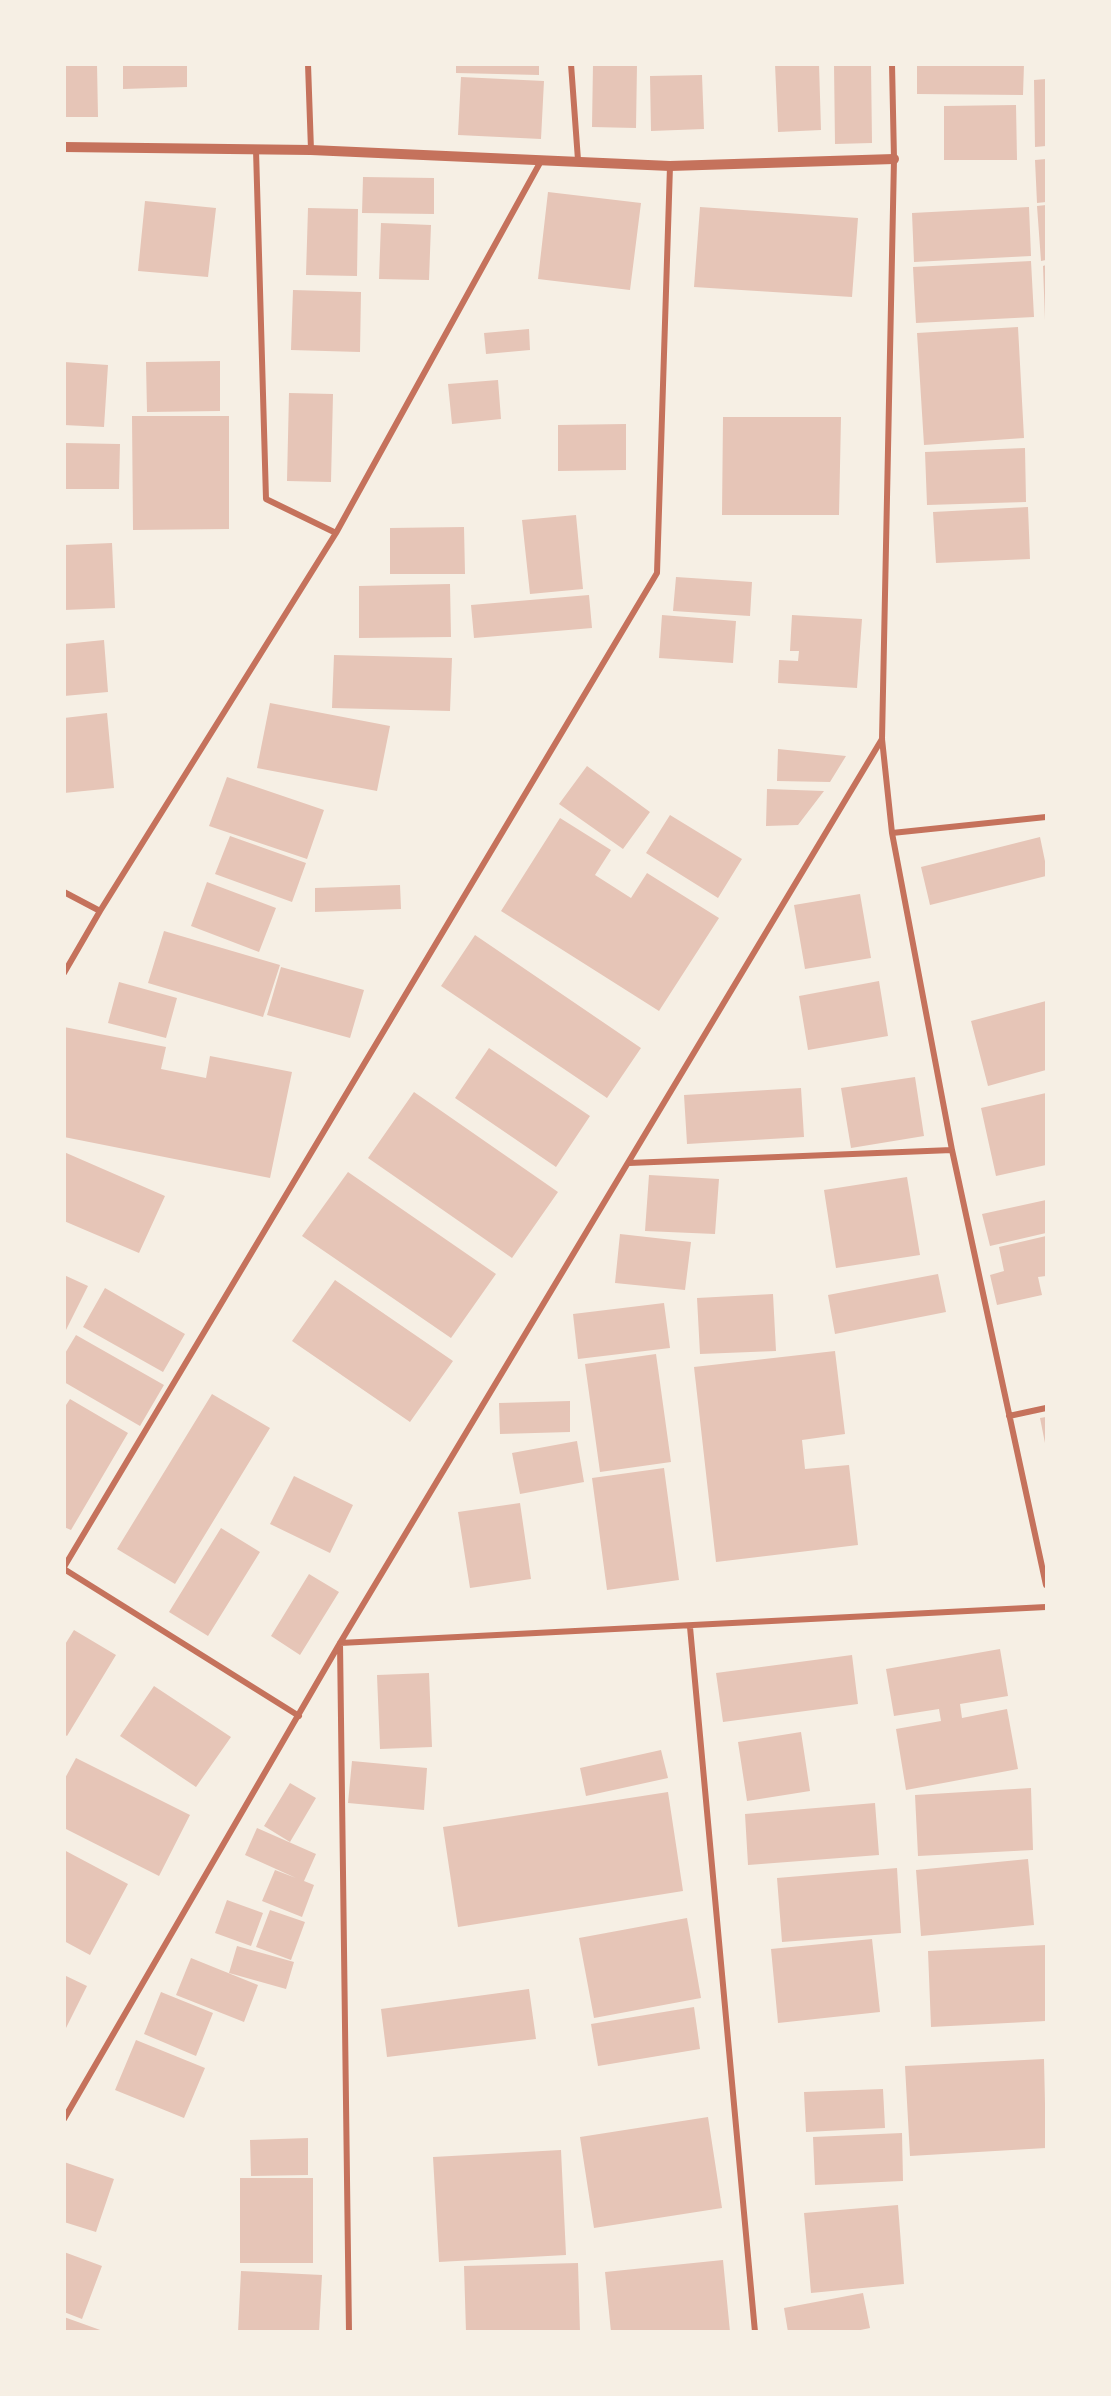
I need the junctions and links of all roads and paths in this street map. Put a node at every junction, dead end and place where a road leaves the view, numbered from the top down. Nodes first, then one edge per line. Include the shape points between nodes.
1 (308, 64) edge
2 (571, 64) edge
3 (892, 64) edge
4 (64, 147) edge
5 (256, 150) junction
6 (311, 150) junction
7 (894, 159) junction
8 (578, 160) junction
9 (541, 161) junction
10 (670, 166) junction
11 (336, 532) junction
12 (882, 739) junction
13 (1047, 817) edge
14 (891, 833) junction
15 (64, 892) edge
16 (100, 911) junction
17 (64, 972) edge
18 (952, 1150) junction
19 (629, 1163) junction
20 (1047, 1408) edge
21 (1010, 1416) junction
22 (64, 1568) edge
23 (1047, 1585) edge
24 (1047, 1607) edge
25 (690, 1627) junction
26 (340, 1643) junction
27 (299, 1716) junction
28 (64, 2119) edge
29 (349, 2331) edge
30 (755, 2331) edge

1 - 6 street
2 - 8 street
3 - 7 street
4 - 5 street
5 - 6 street
5 - 11 street via 266,499
6 - 9 street
7 - 10 street
7 - 12 street
8 - 9 street
8 - 10 street
9 - 11 street
10 - 22 street via 657,573
11 - 16 street
12 - 14 street
12 - 19 street
13 - 14 street
14 - 18 street
15 - 16 street
16 - 17 street
18 - 19 street
18 - 21 street
19 - 26 street
20 - 21 street
21 - 23 street
22 - 27 street
24 - 25 street
25 - 26 street
25 - 30 street
26 - 27 street
26 - 29 street
27 - 28 street

